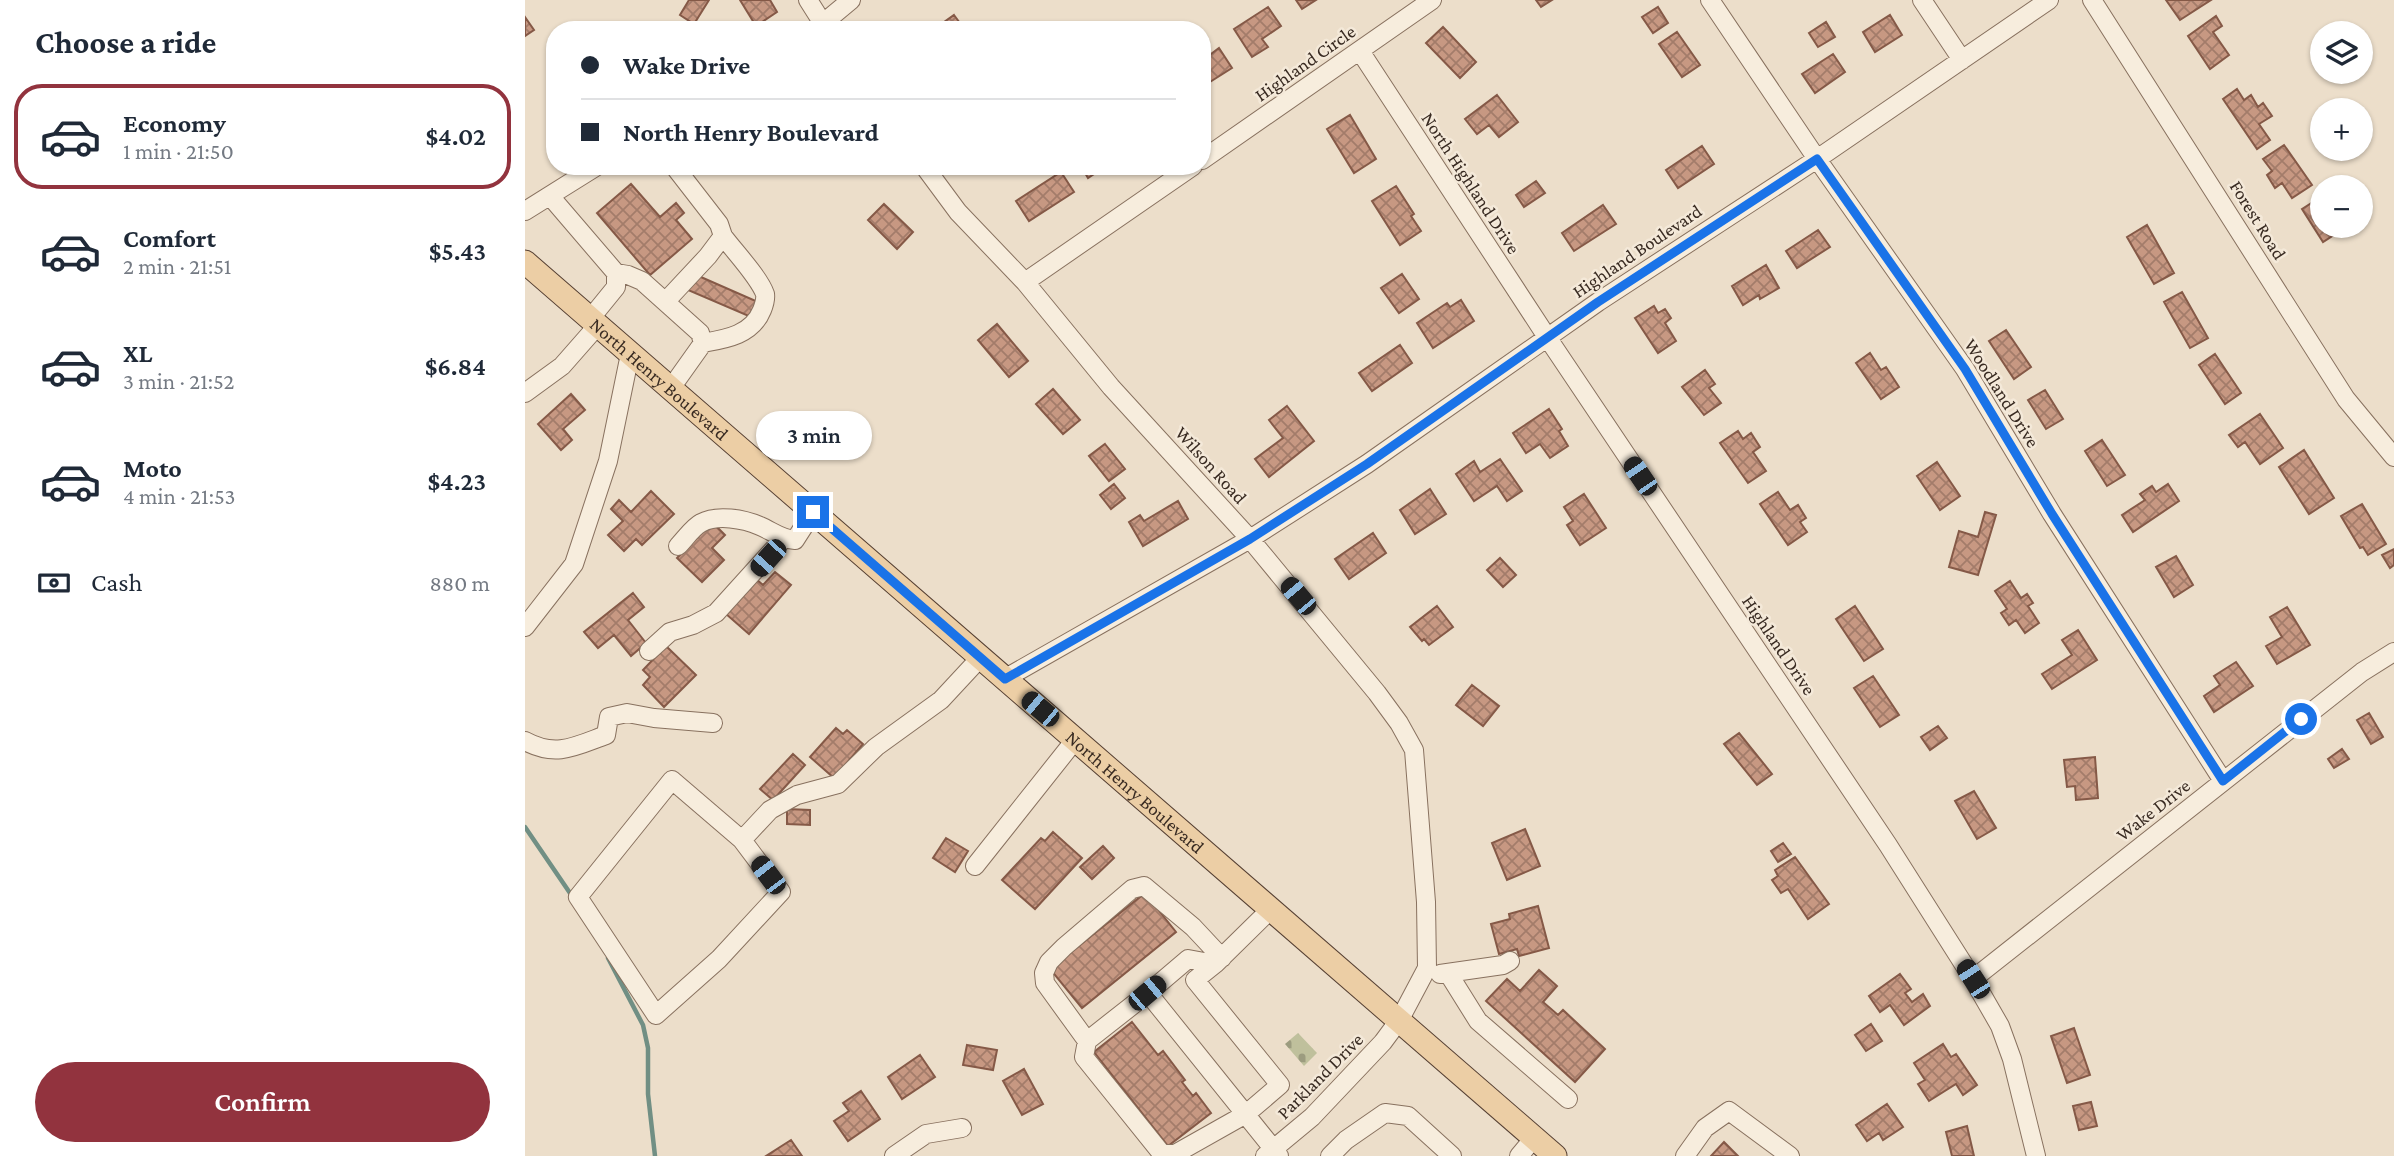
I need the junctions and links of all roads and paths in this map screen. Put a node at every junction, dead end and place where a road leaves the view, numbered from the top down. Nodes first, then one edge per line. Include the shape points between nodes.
1 (808, 0) edge
2 (851, 0) edge
3 (1431, 0) edge
4 (1710, 0) edge
5 (1922, 0) edge
6 (2049, 0) edge
7 (2092, 0) edge
8 (818, 21) edge
9 (829, 21) edge
10 (1360, 51) junction
11 (1962, 60) junction
12 (1211, 154) edge
13 (1817, 159) junction
14 (583, 175) edge
15 (681, 175) edge
16 (931, 175) edge
17 (1180, 175) edge
18 (550, 196) junction
19 (525, 211) edge
20 (723, 236) junction
21 (525, 262) edge
22 (616, 273) junction
23 (1025, 282) junction
24 (666, 301) junction
25 (594, 322) junction
26 (1547, 337) junction
27 (703, 343) junction
28 (631, 354) junction
29 (670, 388) junction
30 (525, 393) edge
31 (2394, 457) edge
32 (813, 512) junction
33 (783, 539) junction
34 (1250, 539) junction
35 (678, 546) dead end
36 (525, 627) edge
37 (649, 651) dead end
38 (2394, 652) edge
39 (980, 658) junction
40 (1005, 679) junction
41 (713, 723) dead end
42 (1075, 740) junction
43 (525, 741) edge
44 (2223, 781) junction
45 (742, 840) junction
46 (975, 866) dead end
47 (1272, 909) junction
48 (1219, 961) junction
49 (1510, 961) dead end
50 (1448, 973) junction
51 (1422, 977) junction
52 (1973, 979) junction
53 (1147, 993) junction
54 (1400, 1019) junction
55 (1087, 1041) junction
56 (1569, 1099) dead end
57 (1246, 1114) junction
58 (961, 1128) dead end
59 (1534, 1138) junction
60 (1273, 1154) edge
61 (894, 1156) edge
62 (1329, 1156) edge
63 (1452, 1156) edge
64 (1518, 1156) edge
65 (1555, 1156) edge
66 (1685, 1156) edge
67 (1790, 1156) edge
68 (2036, 1156) edge

1 - 8 street
2 - 9 street
3 - 10 street, Highland Circle
4 - 13 street, Woodland Drive
5 - 11 street
6 - 11 street, Highland Boulevard
7 - 31 street, Forest Road via 2346,399
10 - 12 street, Highland Circle
10 - 26 street, North Highland Drive
11 - 13 street, Highland Boulevard
13 - 26 street, Highland Boulevard
13 - 44 street, Woodland Drive via 1965,369
14 - 18 street
15 - 20 street via 719,224
16 - 23 street, Wilson Road via 958,212
17 - 23 street
18 - 19 street
18 - 22 street
20 - 24 street
20 - 27 street via 759,284 765,302 758,320 747,329 731,338
21 - 25 main road, North Henry Boulevard
22 - 24 street via 635,277
22 - 25 street via 616,287
23 - 34 street, Wilson Road via 1111,387
24 - 27 street via 697,329
25 - 28 main road, North Henry Boulevard
25 - 30 street via 562,366
26 - 34 street, Highland Boulevard via 1367,464
26 - 52 street, Highland Drive
27 - 29 street
28 - 29 main road, North Henry Boulevard
28 - 36 street via 608,461 575,564
29 - 32 main road, North Henry Boulevard
32 - 33 street via 795,540
32 - 39 main road, North Henry Boulevard
33 - 35 street via 752,523 721,519 700,523
33 - 37 street via 716,613 670,632
34 - 40 street, Highland Boulevard
34 - 51 street, Wilson Road via 1377,693 1414,750 1426,902 1427,968
38 - 44 street, Wake Drive
39 - 40 main road, North Henry Boulevard
39 - 45 street via 941,700 876,747 838,784 797,795 770,810
40 - 42 main road, North Henry Boulevard
41 - 43 street via 627,713 609,717 606,735 562,751 537,748
42 - 46 street
42 - 47 main road, North Henry Boulevard
44 - 52 street, Wake Drive
45 - 45 street via 673,780 578,897 656,1015 719,958 781,892
47 - 48 street
47 - 54 main road, North Henry Boulevard
48 - 53 street via 1188,959
48 - 55 street via 1193,927 1154,893 1144,886 1132,889 1064,947 1044,973 1045,983
48 - 57 street via 1195,980 1280,1085
49 - 50 street
50 - 51 street
50 - 56 street via 1478,1021
51 - 54 street, Wilson Road
52 - 68 street via 2008,1048
53 - 55 street
53 - 57 street
54 - 59 main road, North Henry Boulevard
54 - 60 street, Parkland Drive via 1328,1101
55 - 57 street via 1084,1057 1162,1154 1175,1154
57 - 60 street
58 - 61 street via 931,1132
59 - 64 street
59 - 65 main road, North Henry Boulevard
62 - 63 street via 1385,1113 1408,1116
66 - 67 street via 1705,1128 1729,1111

